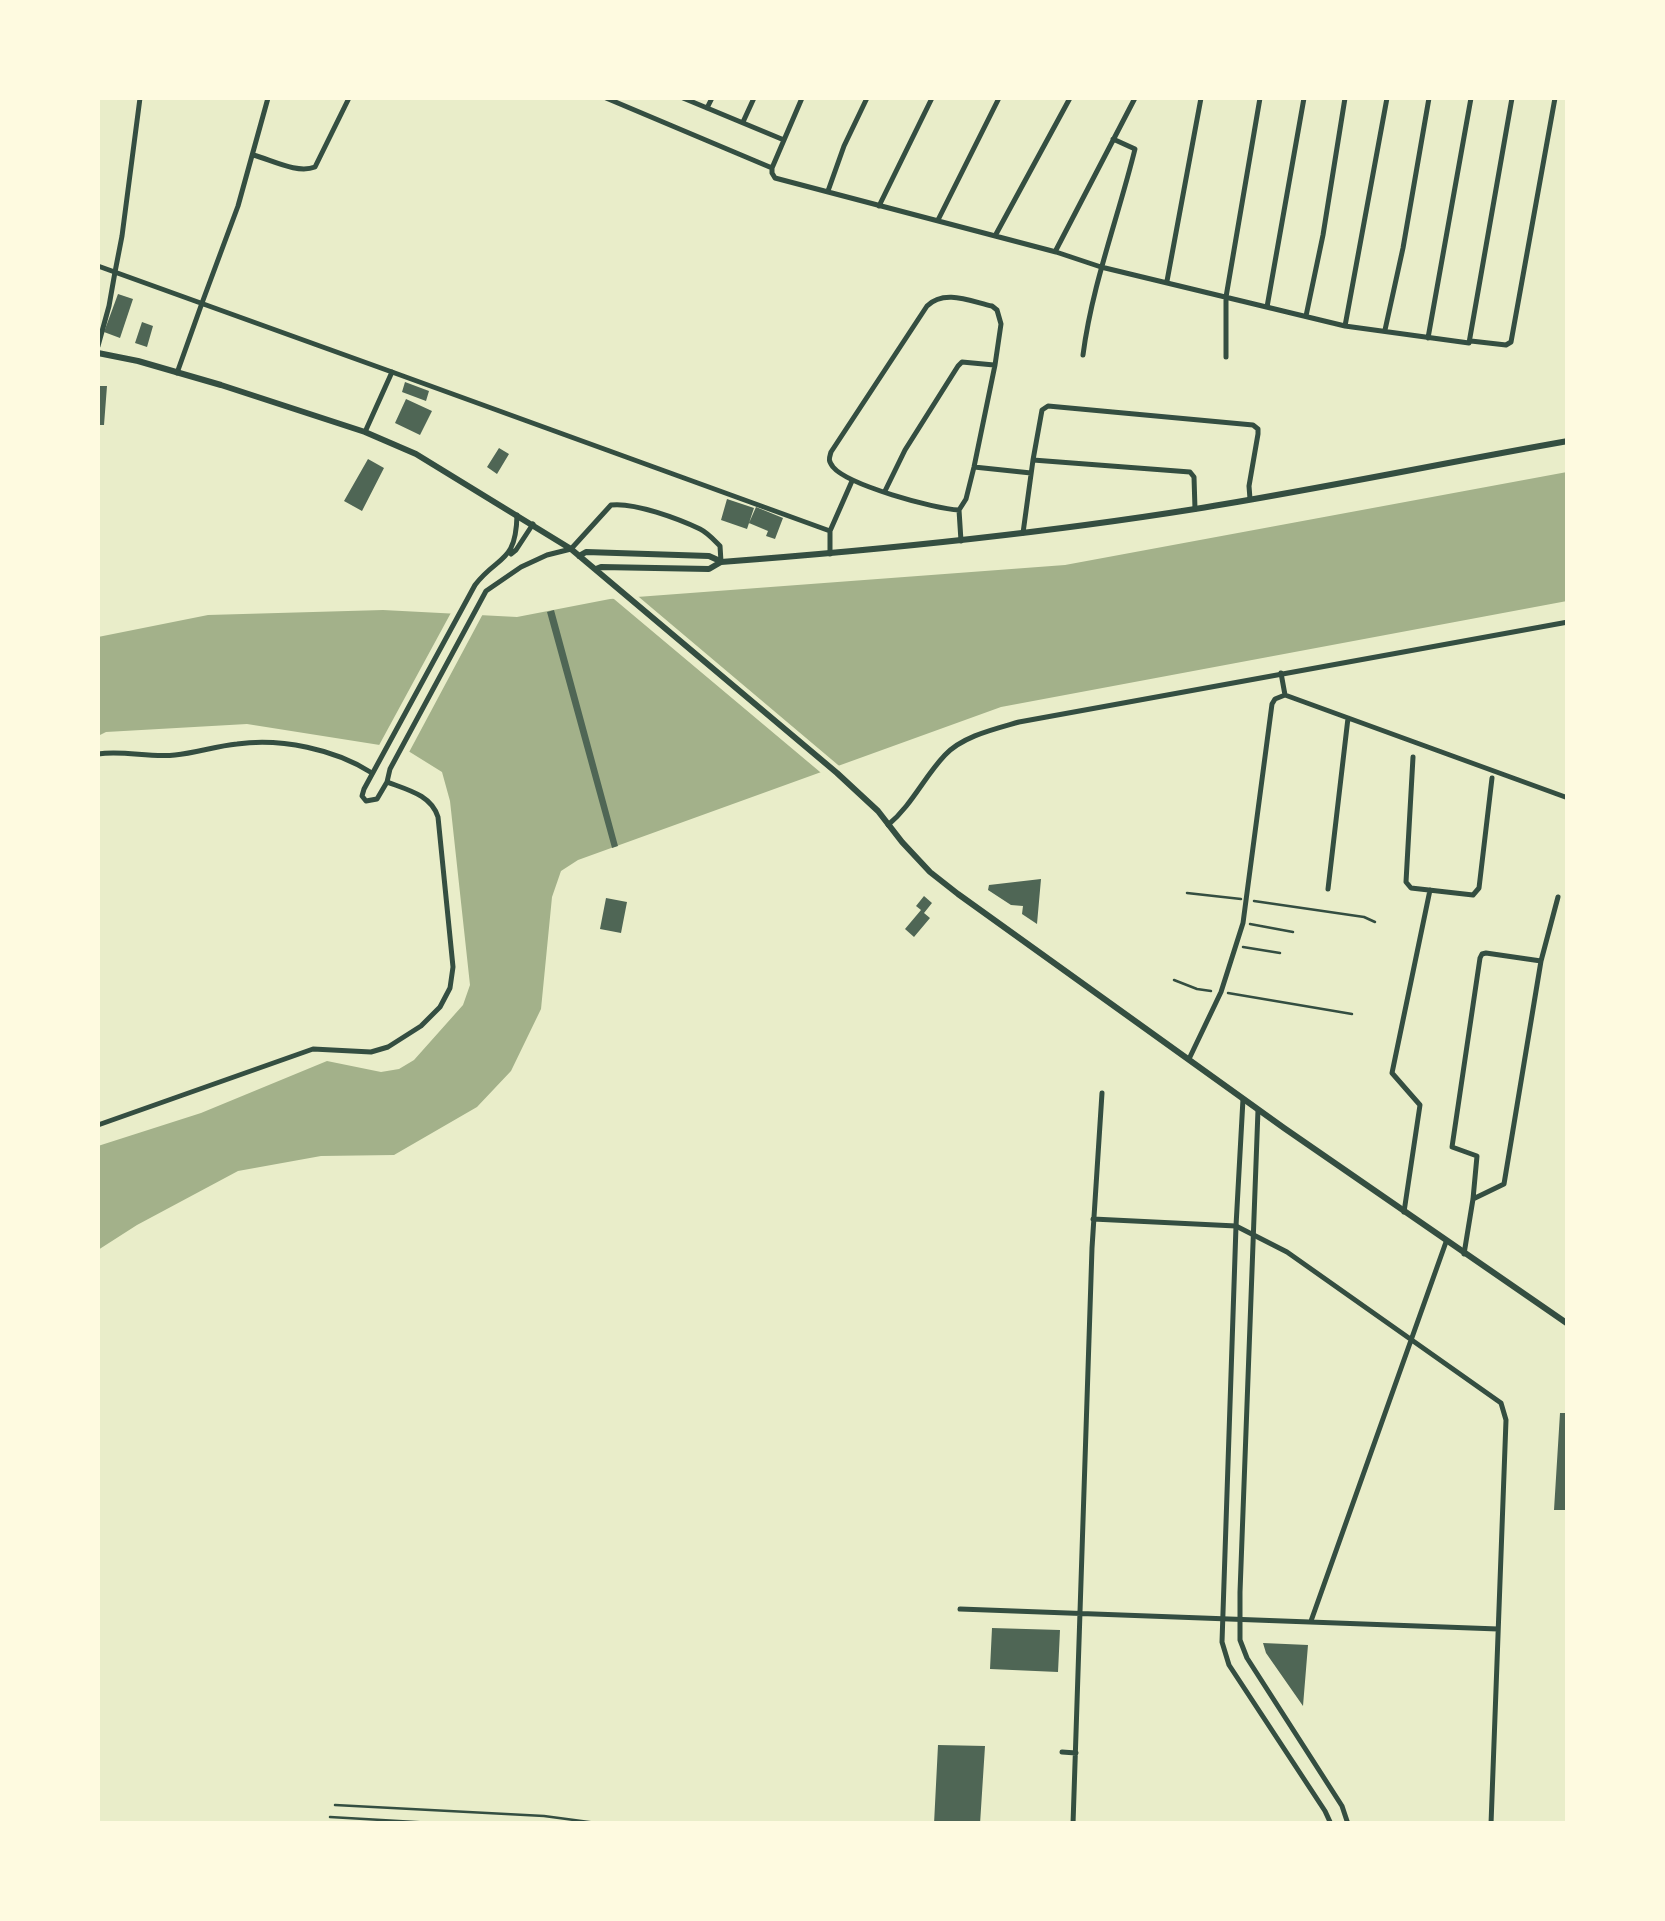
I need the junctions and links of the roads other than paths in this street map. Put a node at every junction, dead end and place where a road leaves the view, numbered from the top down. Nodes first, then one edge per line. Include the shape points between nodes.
1 (140, 98) edge
2 (268, 98) edge
3 (348, 98) edge
4 (606, 98) edge
5 (682, 98) edge
6 (712, 98) edge
7 (754, 98) edge
8 (802, 98) edge
9 (867, 98) edge
10 (932, 98) edge
11 (999, 98) edge
12 (1070, 98) edge
13 (1135, 98) edge
14 (1201, 98) edge
15 (1260, 98) edge
16 (1304, 98) edge
17 (1345, 98) edge
18 (1387, 98) edge
19 (1429, 98) edge
20 (1471, 98) edge
21 (1512, 98) edge
22 (1555, 98) edge
23 (707, 108) junction
24 (742, 123) junction
25 (784, 140) junction
26 (1113, 140) junction
27 (252, 154) junction
28 (772, 168) junction
29 (828, 191) junction
30 (879, 206) junction
31 (938, 220) junction
32 (994, 236) junction
33 (1056, 252) junction
34 (98, 266) edge
35 (1101, 267) junction
36 (115, 272) junction
37 (1167, 281) junction
38 (1226, 296) junction
39 (202, 303) junction
40 (1267, 307) junction
41 (1306, 317) junction
42 (1345, 326) junction
43 (1384, 332) junction
44 (1428, 338) junction
45 (1470, 342) junction
46 (98, 346) edge
47 (98, 353) edge
48 (1082, 355) dead end
49 (1226, 356) dead end
50 (995, 365) junction
51 (177, 372) junction
52 (392, 372) junction
53 (365, 432) junction
54 (1568, 441) edge
55 (1032, 460) junction
56 (974, 466) junction
57 (1031, 473) junction
58 (852, 481) junction
59 (885, 491) junction
60 (1250, 499) junction
61 (1195, 509) junction
62 (959, 510) junction
63 (518, 515) junction
64 (533, 524) junction
65 (830, 530) junction
66 (1023, 534) junction
67 (962, 541) junction
68 (571, 549) junction
69 (516, 550) junction
70 (830, 554) junction
71 (508, 556) junction
72 (580, 556) junction
73 (721, 562) junction
74 (521, 566) junction
75 (596, 570) junction
76 (1568, 622) edge
77 (1281, 674) junction
78 (1285, 695) junction
79 (1348, 718) junction
80 (98, 754) edge
81 (1413, 757) dead end
82 (374, 771) junction
83 (389, 772) junction
84 (1492, 778) dead end
85 (387, 782) junction
86 (1568, 798) edge
87 (888, 825) junction
88 (1328, 889) dead end
89 (1430, 890) junction
90 (1558, 897) dead end
91 (1540, 961) junction
92 (1189, 1059) junction
93 (1102, 1093) dead end
94 (1243, 1099) junction
95 (1258, 1110) junction
96 (98, 1125) edge
97 (1473, 1199) junction
98 (1404, 1212) junction
99 (1093, 1219) junction
100 (1236, 1226) junction
101 (1253, 1233) junction
102 (1446, 1242) junction
103 (1464, 1254) junction
104 (1568, 1324) edge
105 (1412, 1339) junction
106 (960, 1609) dead end
107 (1081, 1613) junction
108 (1222, 1618) junction
109 (1239, 1618) junction
110 (1311, 1621) junction
111 (1498, 1629) junction
112 (1062, 1752) dead end
113 (1076, 1752) junction
114 (335, 1804) dead end
115 (439, 1810) junction
116 (452, 1810) junction
117 (330, 1818) dead end
118 (438, 1823) edge
119 (451, 1824) edge
120 (604, 1824) edge
121 (1073, 1824) edge
122 (1331, 1824) edge
123 (1348, 1824) edge
124 (1491, 1824) edge

1 - 36 street
2 - 27 street
3 - 27 street via 311,170
4 - 28 street
5 - 23 street
6 - 23 street
7 - 24 street
8 - 25 street
9 - 29 street
10 - 30 street
11 - 31 street
12 - 32 street
13 - 26 street
14 - 37 street
15 - 38 street
16 - 40 street
17 - 41 street
18 - 42 street
19 - 43 street
20 - 44 street
21 - 45 street
22 - 45 street via 1511,342
23 - 24 street
24 - 25 street
25 - 28 street
26 - 33 street
26 - 35 street via 1135,150
27 - 39 street
28 - 29 street via 775,178
29 - 30 street
30 - 31 street
31 - 32 street
32 - 33 street
33 - 35 street
34 - 36 street
35 - 37 street
35 - 48 street
36 - 39 street
36 - 46 street
37 - 38 street
38 - 40 street
38 - 49 street
39 - 51 street
39 - 52 street
40 - 41 street
41 - 42 street
42 - 43 street
43 - 44 street
44 - 45 street
47 - 51 main road
50 - 56 street
50 - 58 street via 997,310 936,297 831,452 833,467
50 - 59 street via 958,366
51 - 53 main road
52 - 53 street
52 - 65 street
53 - 63 main road
54 - 60 main road
55 - 57 street
55 - 60 street via 1048,406 1253,426 1258,434
55 - 61 street via 1190,472
56 - 57 street
56 - 62 street
57 - 66 street
58 - 59 street
58 - 65 street
59 - 62 street via 931,508
60 - 61 main road
61 - 66 main road
62 - 67 street
63 - 64 main road
63 - 71 street
64 - 68 main road
64 - 69 street
65 - 70 street
66 - 67 main road
67 - 70 main road
68 - 72 main road
68 - 73 street via 611,505 622,504 704,531 720,546
68 - 74 street
69 - 71 street
69 - 74 street
70 - 73 main road
71 - 82 street via 475,585
72 - 73 main road via 710,556
72 - 75 main road
73 - 75 main road via 709,569
74 - 83 street via 486,591
75 - 87 main road via 837,773
76 - 77 street
77 - 78 street
77 - 87 street via 996,729 948,752
78 - 79 street
78 - 92 street via 1272,704 1237,946
79 - 86 street
79 - 88 street
80 - 82 street via 175,755 266,743 309,748
81 - 89 street via 1406,882
82 - 83 street
82 - 85 street via 362,796 366,802
83 - 85 street
84 - 89 street via 1479,888 1473,895
85 - 96 street via 434,804 438,818 453,967 440,1008 388,1047 314,1049
87 - 92 main road via 944,883
89 - 98 street via 1392,1073 1420,1105
90 - 91 street
91 - 97 street via 1504,1184
91 - 97 street via 1486,953 1480,958 1452,1147 1477,1156
92 - 94 main road
93 - 99 street
94 - 95 main road
94 - 100 street
95 - 98 main road
95 - 101 street
97 - 103 street
98 - 102 main road
99 - 100 street
99 - 107 street
100 - 101 street
100 - 108 street
101 - 105 street
101 - 109 street
102 - 103 main road
102 - 105 street
103 - 104 main road
105 - 110 street
105 - 111 street via 1501,1403 1504,1412
106 - 107 street
107 - 108 street
107 - 113 street
108 - 109 street
108 - 122 street via 1229,1665
109 - 110 street
109 - 123 street via 1242,1650
110 - 111 street
111 - 124 street
112 - 113 street
113 - 121 street
114 - 115 lane
115 - 116 lane
115 - 118 lane
116 - 119 lane
116 - 120 lane
117 - 118 lane
118 - 119 lane

